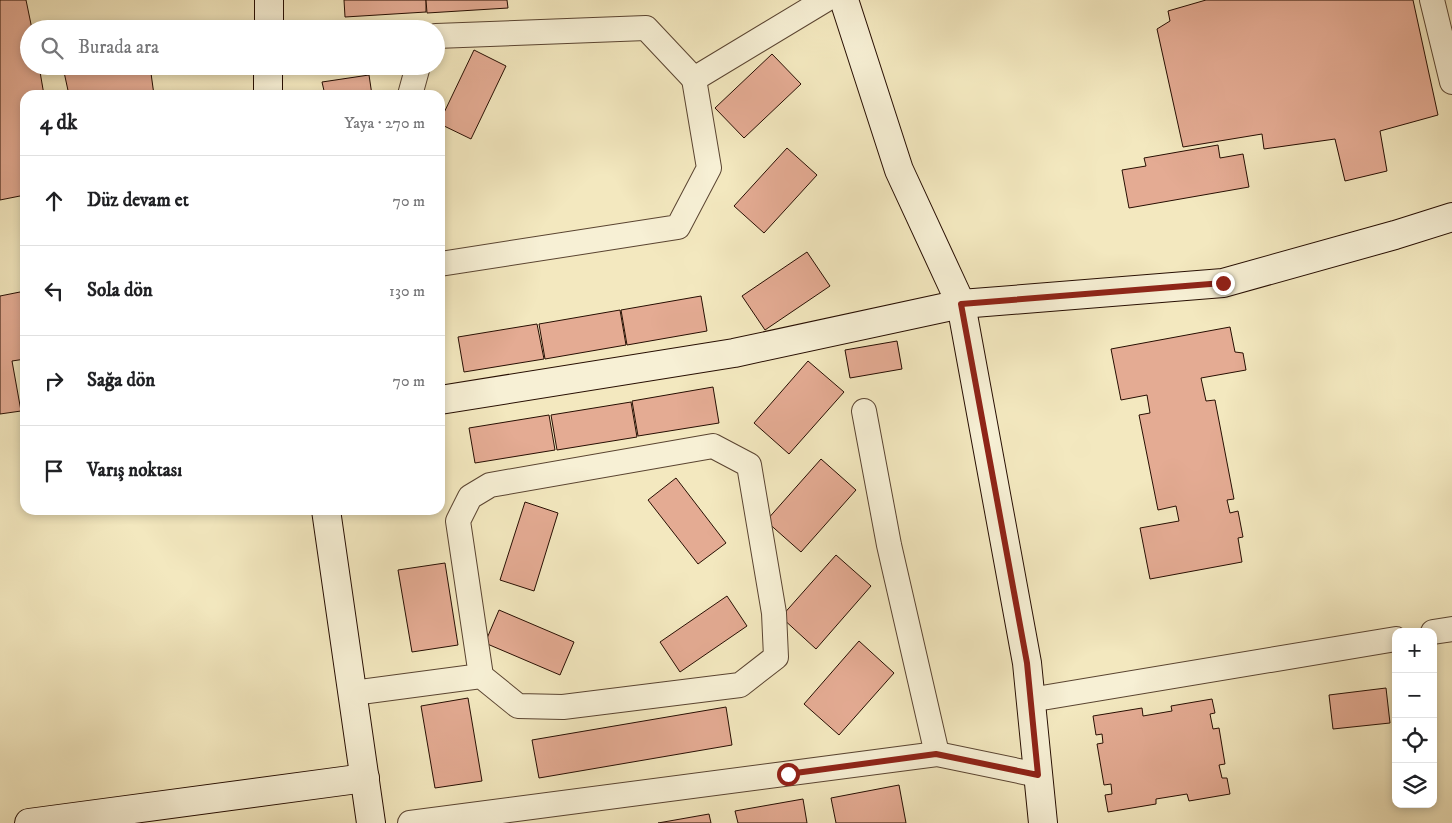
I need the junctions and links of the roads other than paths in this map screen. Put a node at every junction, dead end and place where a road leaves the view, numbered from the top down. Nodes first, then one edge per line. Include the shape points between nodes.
1 (269, 0) edge
2 (825, 0) edge
3 (844, 0) edge
4 (1432, 0) edge
5 (268, 20) edge
6 (445, 36) edge
7 (268, 75) edge
8 (416, 75) edge
9 (694, 79) junction
10 (1452, 82) edge
11 (268, 90) edge
12 (411, 90) edge
13 (1452, 217) edge
14 (445, 263) edge
15 (961, 304) junction
16 (445, 399) edge
17 (864, 411) dead end
18 (327, 515) edge
19 (1452, 629) edge
20 (1437, 631) edge
21 (1392, 640) edge
22 (481, 676) junction
23 (353, 693) junction
24 (1030, 700) junction
25 (936, 754) junction
26 (1038, 775) junction
27 (365, 778) junction
28 (510, 816) edge
29 (29, 823) edge
30 (371, 823) edge
31 (410, 823) edge
32 (1043, 823) edge

1 - 5 street
2 - 9 street
3 - 15 street via 900,170
4 - 10 street
6 - 9 street via 646,28
7 - 11 street
8 - 12 street
9 - 14 street via 709,168 678,227
13 - 15 street via 1223,283
15 - 16 street via 734,353
15 - 24 street via 1027,663
17 - 25 street via 889,546
18 - 23 street
19 - 20 street
21 - 24 street
22 - 22 street via 458,521 470,497 490,485 713,446 749,465 774,613 776,657 740,685 564,707 518,706
22 - 23 street
23 - 27 street
24 - 26 street
25 - 26 street
25 - 28 street
26 - 32 street
27 - 29 street
27 - 30 street
28 - 31 street

